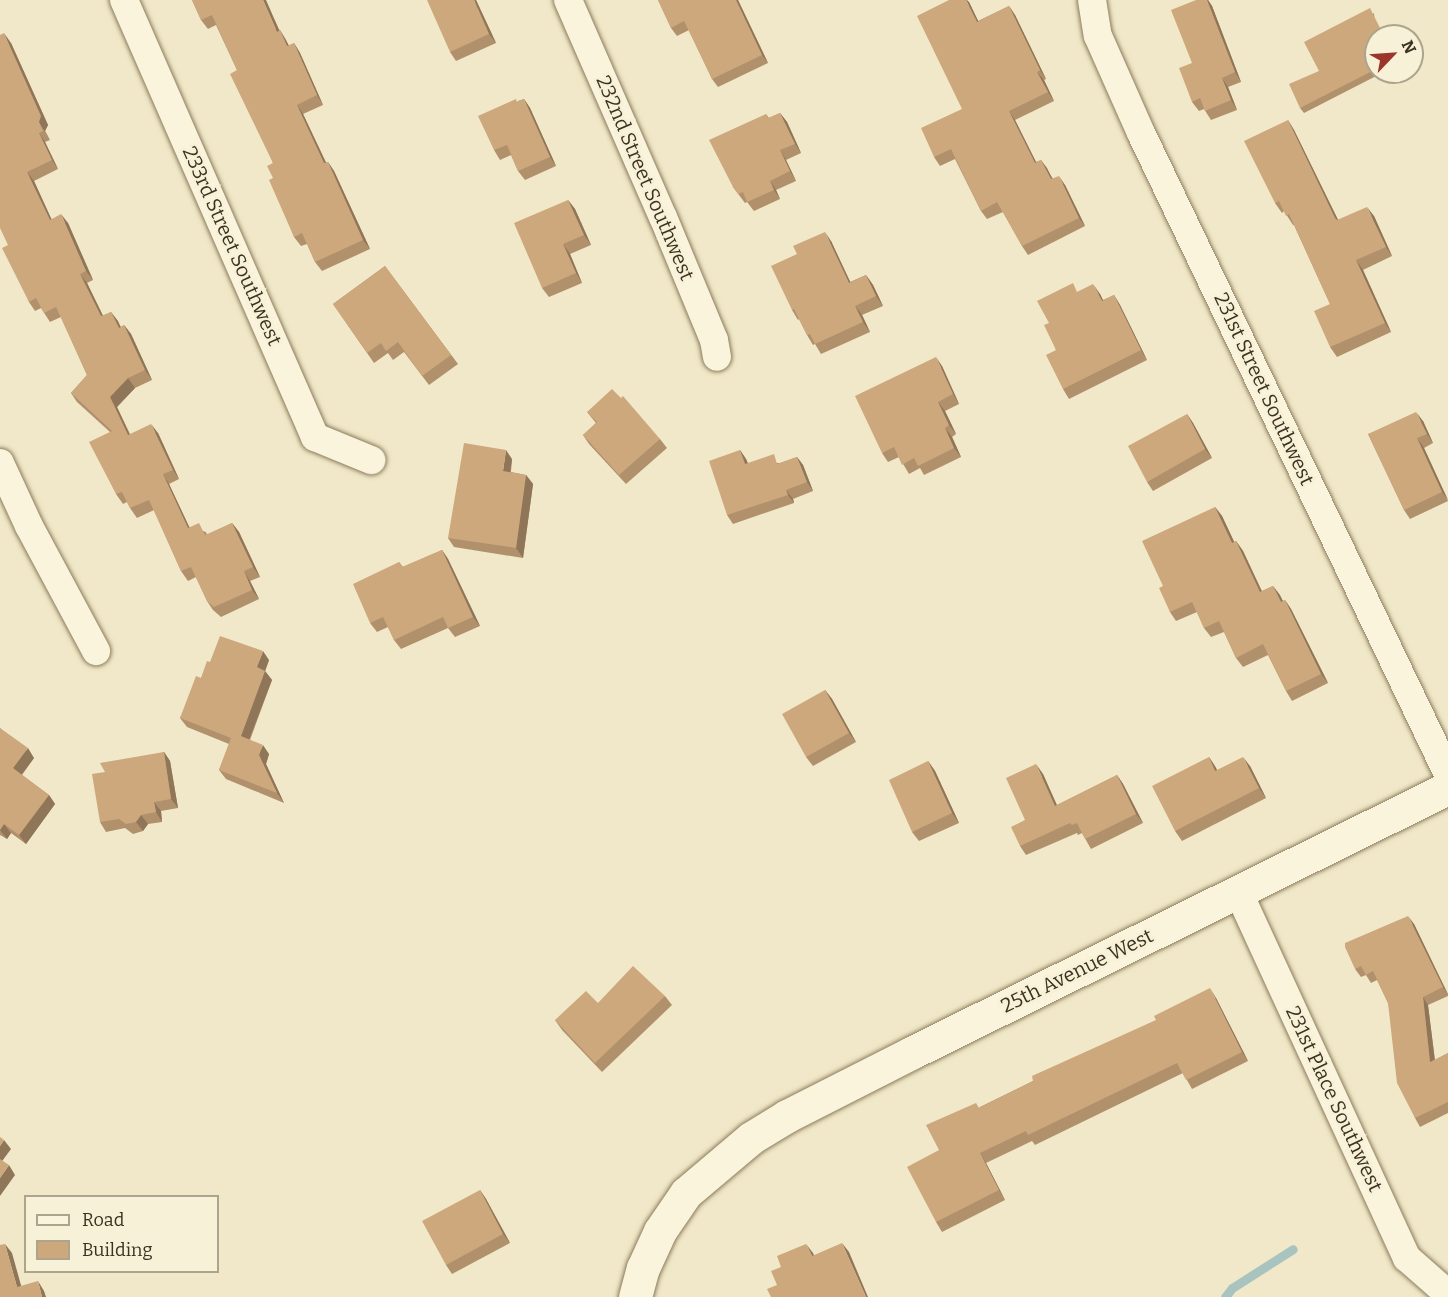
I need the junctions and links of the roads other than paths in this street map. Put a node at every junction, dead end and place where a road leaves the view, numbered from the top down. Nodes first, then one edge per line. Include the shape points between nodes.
1 (124, 0) edge
2 (568, 0) edge
3 (1092, 0) edge
4 (717, 357) dead end
5 (371, 460) dead end
6 (0, 463) edge
7 (96, 651) dead end
8 (1448, 774) edge
9 (1448, 788) edge
10 (1238, 891) junction
11 (1448, 1294) edge
12 (635, 1297) edge

1 - 5 street, 233rd Street Southwest via 315,437
2 - 4 street, 232nd Street Southwest via 663,217 714,340
3 - 8 street, 231st Street Southwest via 1098,36 1141,133
6 - 7 street
9 - 10 street, 25th Avenue West
10 - 11 street, 231st Place Southwest via 1407,1258
10 - 12 street, 25th Avenue West via 787,1116 751,1138 686,1192 660,1231

